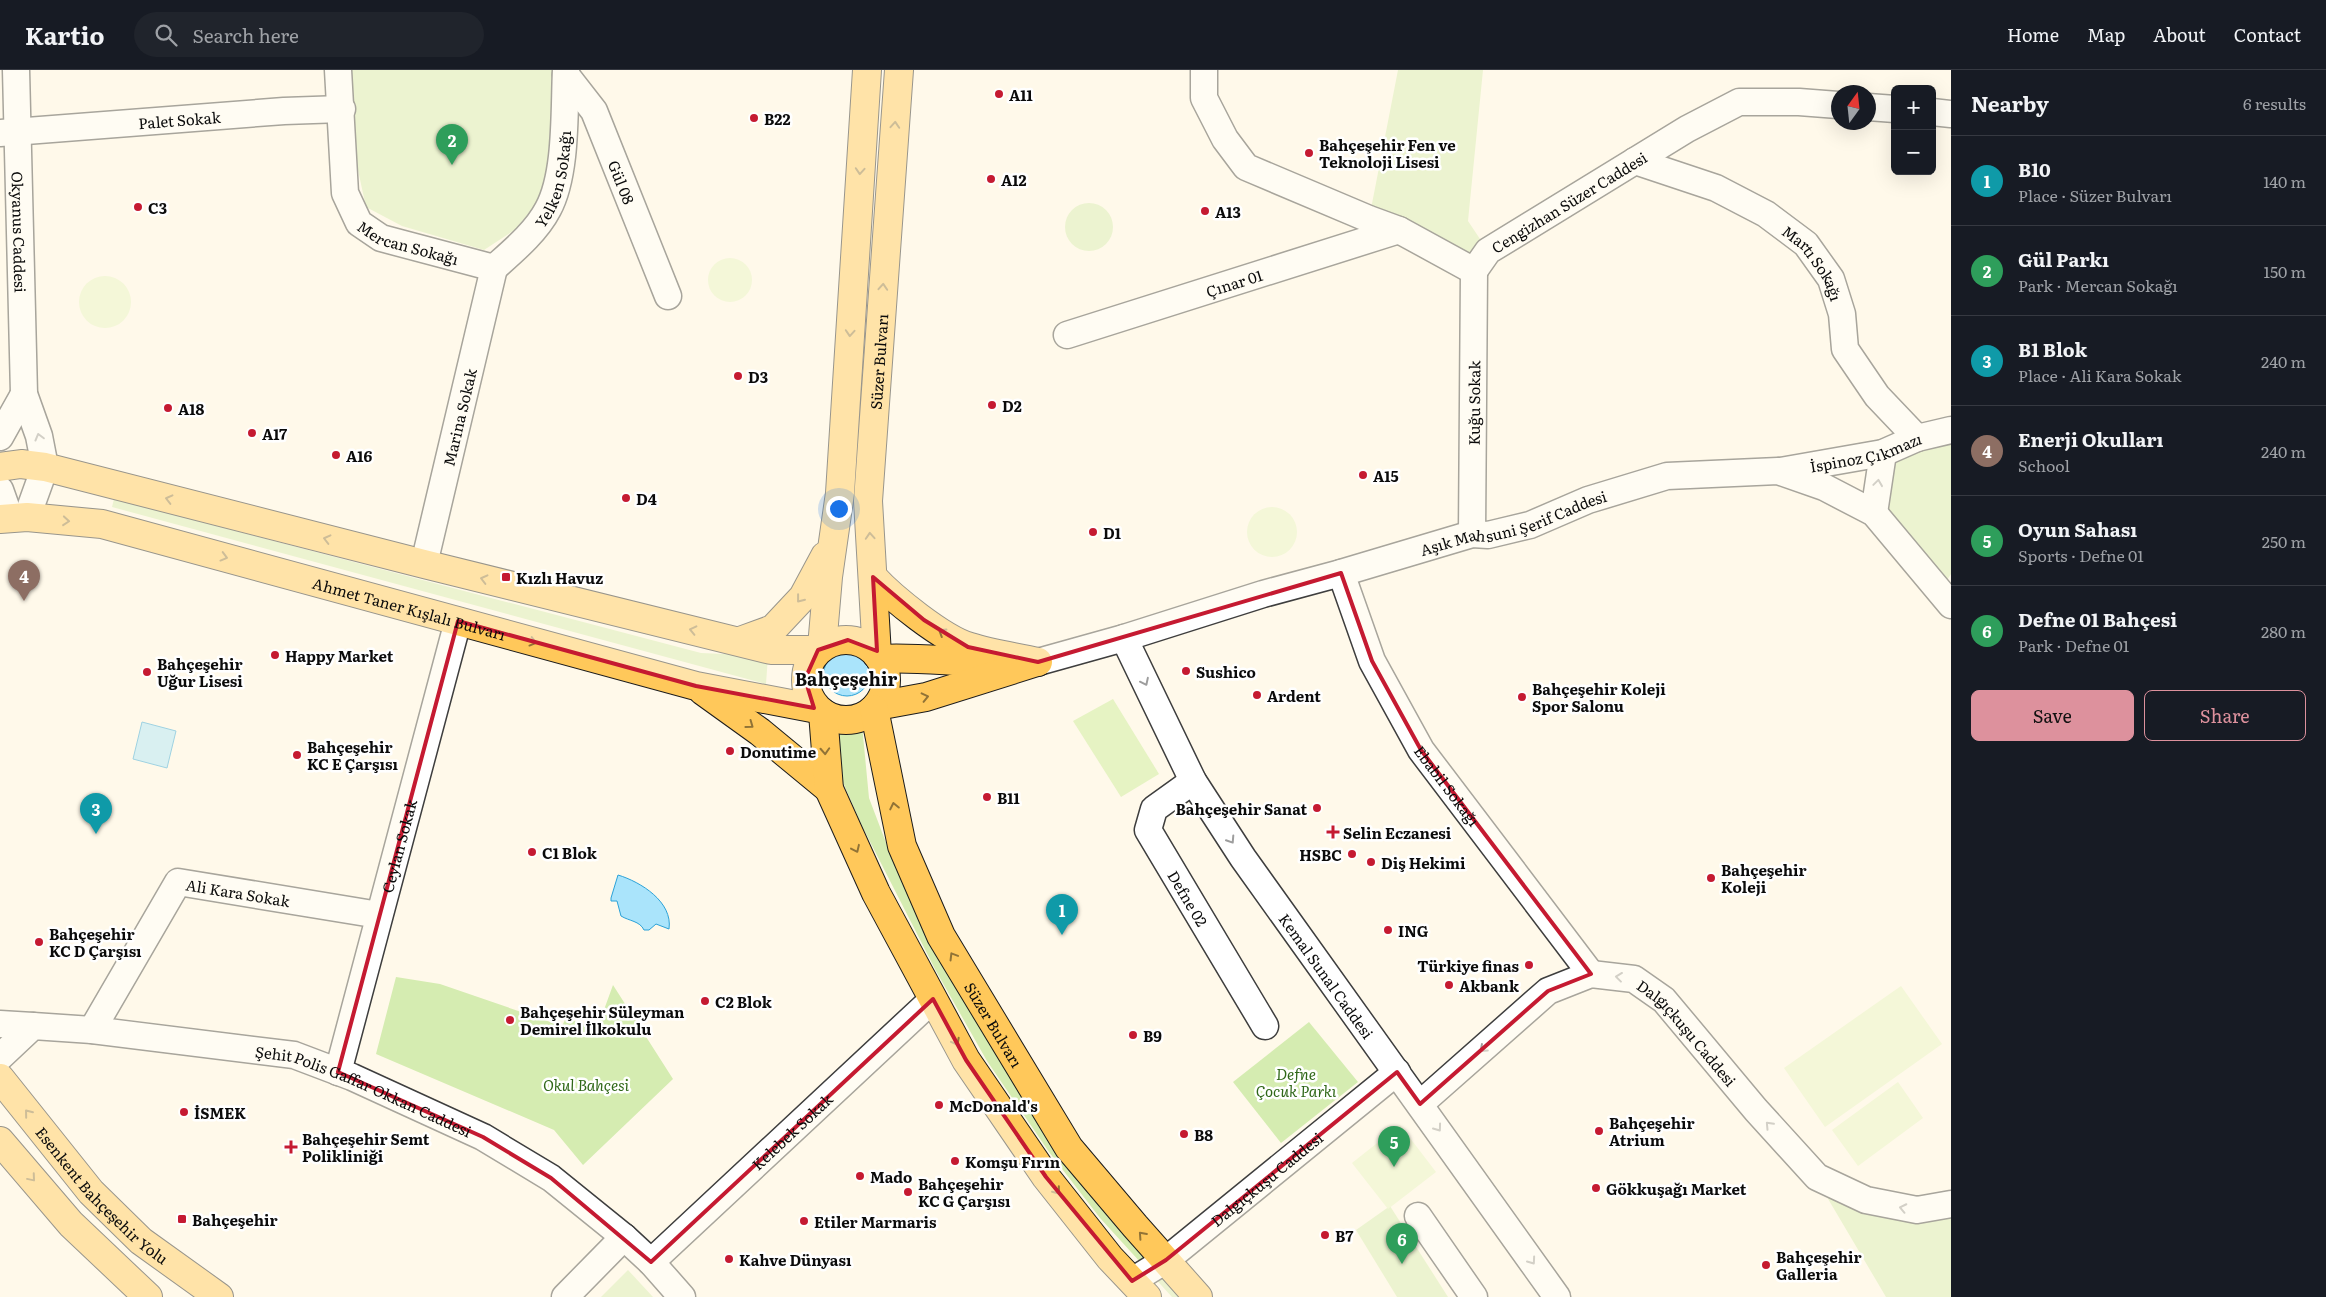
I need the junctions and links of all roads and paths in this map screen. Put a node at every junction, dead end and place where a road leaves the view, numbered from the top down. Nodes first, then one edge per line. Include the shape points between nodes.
1 (16, 70) edge
2 (338, 70) edge
3 (867, 70) edge
4 (899, 70) edge
5 (1204, 70) edge
6 (566, 72) edge
7 (1831, 104) edge
8 (1876, 108) edge
9 (342, 109) junction
10 (1891, 109) edge
11 (1936, 112) edge
12 (1951, 114) edge
13 (9, 133) edge
14 (1635, 161) junction
15 (1399, 230) junction
16 (494, 268) junction
17 (1474, 271) junction
18 (668, 296) dead end
19 (1068, 335) dead end
20 (24, 394) junction
21 (1951, 430) edge
22 (0, 437) edge
23 (1917, 438) junction
24 (1883, 453) junction
25 (0, 467) edge
26 (45, 467) junction
27 (1778, 471) junction
28 (0, 490) edge
29 (1874, 513) junction
30 (12, 518) edge
31 (1472, 534) junction
32 (832, 541) junction
33 (424, 564) junction
34 (1341, 573) junction
35 (873, 577) junction
36 (1951, 605) edge
37 (458, 621) junction
38 (1124, 638) junction
39 (740, 641) junction
40 (820, 648) junction
41 (878, 657) junction
42 (1038, 662) junction
43 (696, 686) junction
44 (875, 707) junction
45 (820, 711) junction
46 (1193, 781) junction
47 (829, 788) junction
48 (379, 916) junction
49 (1591, 974) junction
50 (933, 999) junction
51 (0, 1024) edge
52 (33, 1026) junction
53 (1265, 1026) dead end
54 (92, 1030) junction
55 (0, 1056) edge
56 (338, 1072) junction
57 (1397, 1072) junction
58 (0, 1078) edge
59 (1420, 1104) junction
60 (0, 1141) edge
61 (1951, 1204) edge
62 (1418, 1216) dead end
63 (624, 1237) junction
64 (1166, 1260) junction
65 (651, 1262) junction
66 (1139, 1289) edge
67 (148, 1297) edge
68 (219, 1297) edge
69 (565, 1297) edge
70 (682, 1297) edge
71 (1198, 1297) edge
72 (1474, 1297) edge
73 (1557, 1297) edge

1 - 13 street, Okyanus Caddesi
2 - 9 street, Mercan Sokağı
3 -> 32 main road, Süzer Bulvarı via 840,493
35 -> 4 main road, Süzer Bulvarı via 868,501
5 - 15 street via 1204,98 1225,139 1246,167
6 - 16 street, Yelken Sokağı via 560,178 548,210 519,246
6 - 18 street, Gül 08 via 594,111
7 - 14 street, Cengizhan Süzer Caddesi via 1739,102
8 - 10 street
9 - 13 street, Palet Sokak
9 - 16 street, Mercan Sokağı via 345,193 359,223 381,238
11 - 12 street
13 - 20 street, Okyanus Caddesi
14 - 17 street, Cengizhan Süzer Caddesi via 1488,251
14 - 23 street, Martı Sokağı via 1716,188 1766,214 1806,244 1832,279 1842,314 1845,349 1877,396
15 - 17 street
15 - 19 street, Çınar 01
16 - 33 street, Marina Sokak
17 - 31 street, Kuğu Sokak
20 - 22 street
26 -> 20 street via 39,436
21 - 23 street, İspinoz Çıkmazı
23 - 24 street, İspinoz Çıkmazı
24 - 27 street, İspinoz Çıkmazı
29 -> 24 street
25 - 26 main road via 21,464
26 - 30 street
33 -> 26 main road
27 - 29 street, Aşık Mahsuni Şerif Caddesi via 1824,487
27 - 31 street, Aşık Mahsuni Şerif Caddesi via 1667,476 1588,500 1530,525 1488,535
28 - 30 street
29 - 36 street, Aşık Mahsuni Şerif Caddesi
30 -> 37 main road, Ahmet Taner Kışlalı Bulvarı via 102,524
31 - 34 street, Aşık Mahsuni Şerif Caddesi
32 -> 39 main road via 803,597 773,629
32 - 40 main road, Süzer Bulvarı
39 -> 33 main road
34 - 38 street, Aşık Mahsuni Şerif Caddesi
34 - 49 street, Ebabil Sokağı via 1372,661 1421,750
35 - 41 main road, Süzer Bulvarı
42 -> 35 main road via 968,647 887,593
37 -> 43 main road, Ahmet Taner Kışlalı Bulvarı
37 - 48 street, Ceylan Sokak
38 - 42 street, Aşık Mahsuni Şerif Caddesi
38 -> 46 street, Kemal Sunal Caddesi
39 - 40 main road via 771,650
40 - 41 main road via 838,640 848,640 860,642
40 - 45 main road via 811,658 805,679 806,690
41 - 42 main road
41 - 44 main road via 886,675 886,686
44 -> 42 main road via 926,697
43 - 45 main road, Ahmet Taner Kışlalı Bulvarı
43 -> 47 main road via 768,738
44 - 45 main road via 858,718 848,720 836,720
64 -> 44 main road, Süzer Bulvarı via 1069,1148 941,936 902,846
45 -> 47 main road
46 - 53 street, Defne 02 via 1154,809 1148,830
46 -> 57 street, Kemal Sunal Caddesi via 1243,858
47 -> 50 main road via 876,893
48 - 54 street, Ali Kara Sokak via 178,882
48 - 56 street, Ceylan Sokak
49 -> 59 street, Dalgıçkuşu Caddesi via 1548,991
61 -> 49 street, Dalgıçkuşu Caddesi via 1917,1210 1866,1200 1817,1177 1664,1000 1634,979
50 - 65 street, Kelebek Sokak
50 -> 66 main road via 966,1060 1046,1177 1110,1258
51 - 52 street, Şehit Polis Gaffar Okkan Caddesi
52 - 54 street, Şehit Polis Gaffar Okkan Caddesi
52 - 55 street
54 - 56 street, Şehit Polis Gaffar Okkan Caddesi via 294,1055
56 - 63 street, Şehit Polis Gaffar Okkan Caddesi via 483,1137 552,1178
57 - 59 street, Kemal Sunal Caddesi
57 - 64 street, Dalgıçkuşu Caddesi
68 -> 58 main road, Esenkent Bahçeşehir Yolu via 141,1241 91,1192
59 -> 73 street, Kemal Sunal Caddesi
60 -> 67 main road via 71,1224
62 - 72 street
63 - 65 street, Şehit Polis Gaffar Okkan Caddesi
63 - 69 street
64 - 66 street, Dalgıçkuşu Caddesi
64 - 71 main road, Süzer Bulvarı
65 - 70 street, Şehit Polis Gaffar Okkan Caddesi

